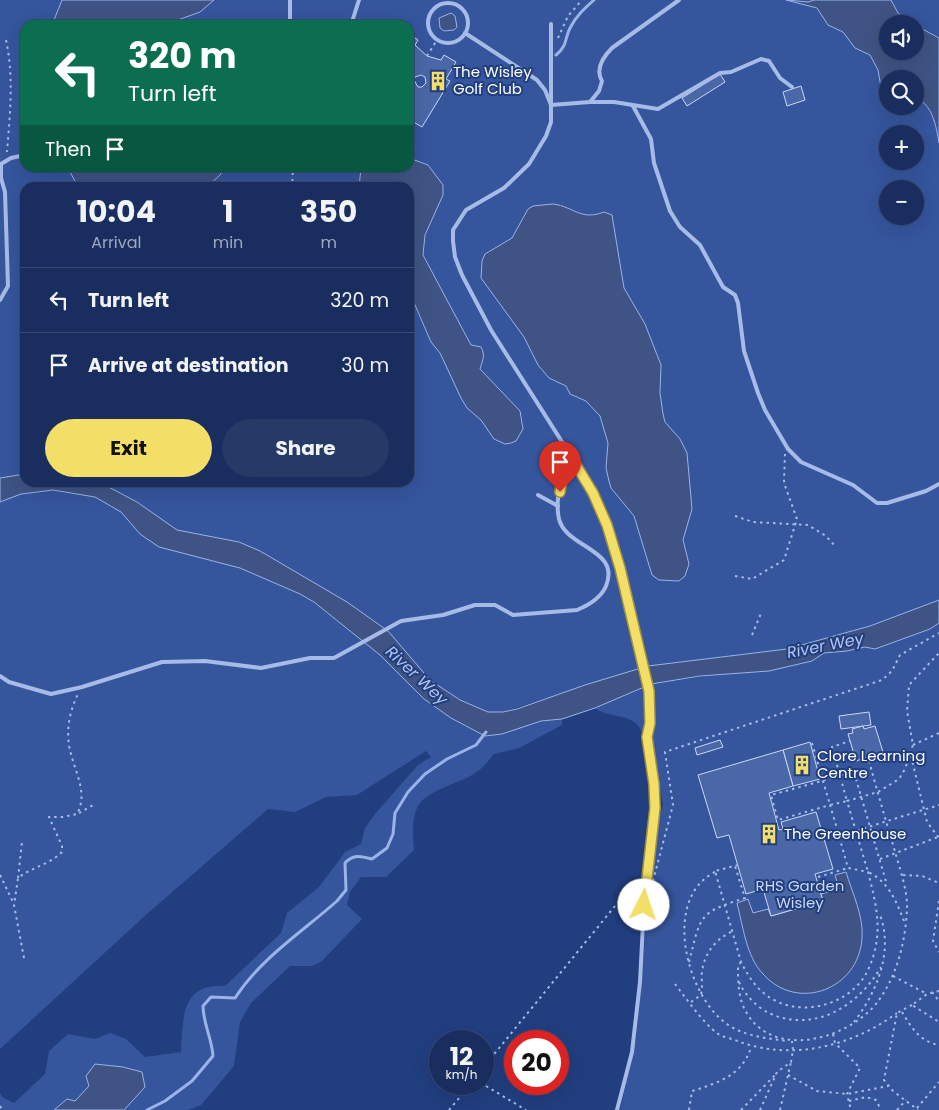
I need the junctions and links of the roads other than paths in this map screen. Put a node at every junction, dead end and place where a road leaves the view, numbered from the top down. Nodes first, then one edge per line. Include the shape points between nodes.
1 (290, 0) edge
2 (359, 0) edge
3 (679, 0) edge
4 (442, 2) edge
5 (290, 20) edge
6 (353, 20) edge
7 (551, 24) dead end
8 (465, 33) junction
9 (792, 87) dead end
10 (590, 102) junction
11 (551, 105) junction
12 (633, 106) junction
13 (20, 156) edge
14 (0, 300) edge
15 (567, 450) junction
16 (939, 484) edge
17 (538, 495) dead end
18 (558, 506) junction
19 (0, 676) edge
20 (617, 1110) edge

1 - 5 lane
2 - 6 lane
3 - 10 lane via 612,48 602,61 598,75 602,81
4 - 8 lane via 455,4 466,13
4 - 8 lane via 430,14 428,21 429,29 437,40 453,42
7 - 11 lane
8 - 11 lane via 537,80
9 - 12 lane via 780,78 769,61 761,59 731,72 720,72 658,109
10 - 11 lane
10 - 12 lane
11 - 15 lane via 551,122 546,136 529,164 504,188 466,210 455,225 453,240 462,275 491,330
12 - 16 lane via 651,138 654,163 670,211 700,245 722,287 734,294 744,351 758,393 764,410 785,444 800,462 853,485 878,503 926,491
13 - 14 lane via 6,160 0,170 5,192 8,286
15 - 18 lane
15 - 20 lane via 593,493 607,525 649,691 647,737 655,808 645,886 640,982 632,1052
17 - 18 lane
18 - 19 lane via 564,531 597,553 607,564 609,575 602,593 577,610 513,615 495,605 475,605 442,615 401,621 334,658 310,658 261,668 205,661 162,662 51,694 9,682

